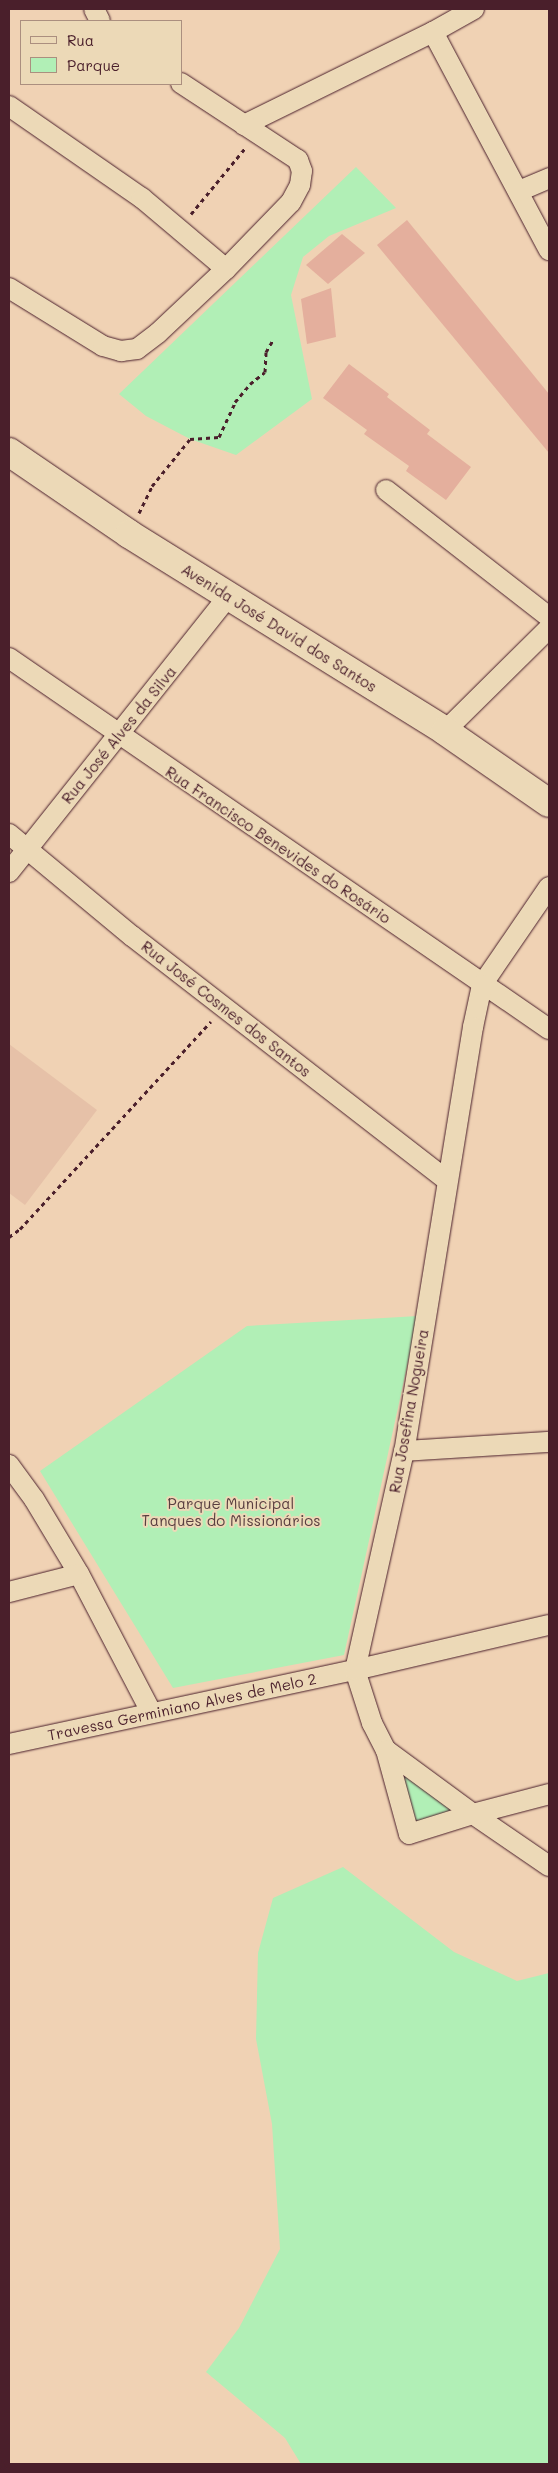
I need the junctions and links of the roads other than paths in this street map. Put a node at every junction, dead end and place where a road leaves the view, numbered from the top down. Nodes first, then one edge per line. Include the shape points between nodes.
1 (474, 9) edge
2 (433, 32) junction
3 (182, 84) edge
4 (9, 106) edge
5 (251, 129) junction
6 (549, 178) edge
7 (519, 191) junction
8 (549, 250) edge
9 (226, 270) junction
10 (11, 293) edge
11 (10, 455) edge
12 (386, 490) dead end
13 (228, 597) junction
14 (549, 617) edge
15 (549, 628) edge
16 (9, 658) edge
17 (445, 731) junction
18 (118, 735) junction
19 (549, 802) edge
20 (9, 834) edge
21 (26, 850) junction
22 (9, 872) edge
23 (549, 887) edge
24 (482, 984) junction
25 (549, 1029) edge
26 (447, 1180) junction
27 (549, 1442) edge
28 (404, 1452) junction
29 (9, 1465) edge
30 (79, 1574) junction
31 (9, 1592) edge
32 (549, 1625) edge
33 (355, 1670) junction
34 (151, 1712) junction
35 (9, 1744) edge
36 (386, 1750) junction
37 (549, 1794) edge
38 (473, 1814) junction
39 (549, 1866) edge

1 - 2 street
2 - 5 street
2 - 7 street
3 - 5 street
4 - 9 street via 142,198
5 - 9 street via 298,160 302,171 300,185 291,202
6 - 7 street
7 - 8 street
9 - 10 street via 137,350 121,351 103,346
11 - 13 main road, Avenida José David dos Santos
12 - 14 street
13 - 17 main road, Avenida José David dos Santos
13 - 18 street, Rua José Alves da Silva
15 - 17 street
16 - 18 street, Rua Francisco Benevides do Rosário
17 - 19 main road, Avenida José David dos Santos
18 - 21 street, Rua José Alves da Silva
18 - 24 street, Rua Francisco Benevides do Rosário
20 - 21 street, Rua José Cosmes dos Santos
21 - 22 street, Rua José Alves da Silva
21 - 26 street, Rua José Cosmes dos Santos
23 - 24 street, Rua Josefina Nogueira
24 - 25 street, Rua Francisco Benevides do Rosário
24 - 26 street, Rua Josefina Nogueira
26 - 28 street, Rua Josefina Nogueira
27 - 28 street
28 - 33 street, Rua Josefina Nogueira
29 - 30 street via 34,1499
30 - 31 street
30 - 34 street
32 - 33 street, Travessa Germiniano Alves de Melo 2
33 - 34 street, Travessa Germiniano Alves de Melo 2
33 - 36 street via 372,1723
34 - 35 street, Travessa Germiniano Alves de Melo 2
36 - 38 street
36 - 38 street via 409,1834
37 - 38 street
38 - 39 street

